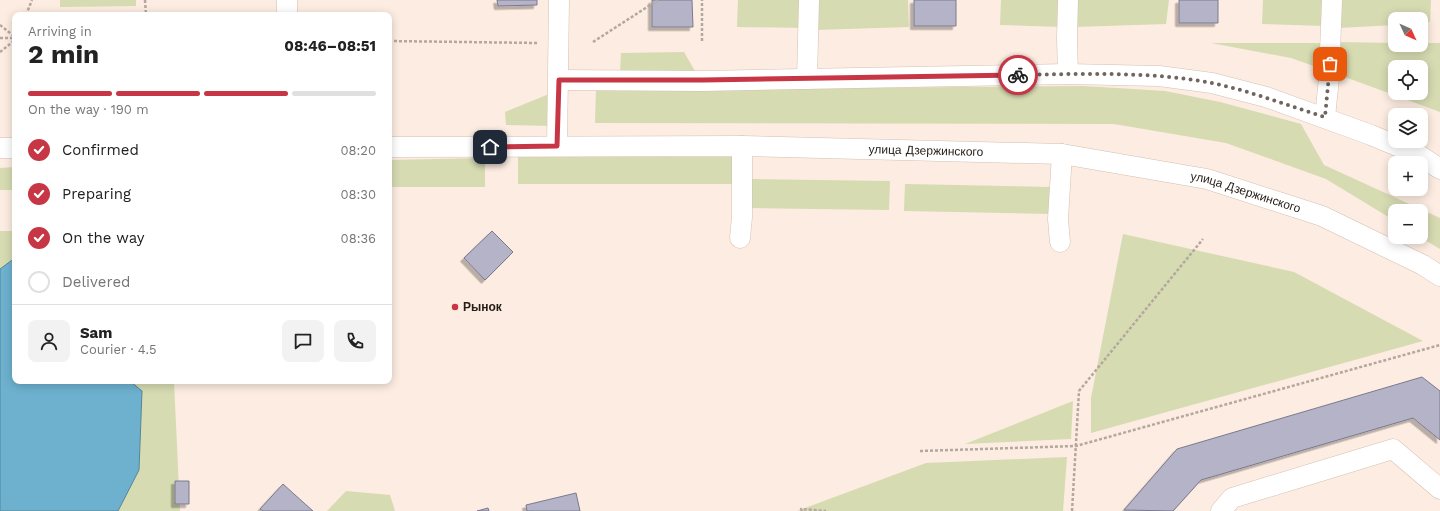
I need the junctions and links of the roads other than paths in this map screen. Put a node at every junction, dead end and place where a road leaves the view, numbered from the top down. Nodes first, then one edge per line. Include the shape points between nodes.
1 (287, 0) edge
2 (559, 0) edge
3 (809, 0) edge
4 (1068, 0) edge
5 (1332, 0) edge
6 (286, 12) edge
7 (1068, 74) junction
8 (807, 79) junction
9 (559, 80) junction
10 (1325, 117) junction
11 (557, 146) junction
12 (742, 146) junction
13 (392, 147) edge
14 (0, 148) edge
15 (12, 148) edge
16 (1062, 154) junction
17 (1440, 169) edge
18 (740, 238) dead end
19 (1060, 242) dead end
20 (1440, 276) edge
21 (1440, 489) edge
22 (1221, 511) edge

1 - 6 street
2 - 9 street
3 - 8 street
4 - 7 street
5 - 10 street
7 - 8 street
7 - 10 street via 1159,76 1212,83 1266,97
8 - 9 street
9 - 11 street
10 - 17 street via 1419,155
11 - 12 street, улица Дзержинского
11 - 13 street, улица Дзержинского
12 - 16 street, улица Дзержинского
12 - 18 street
14 - 15 street
16 - 19 street via 1058,219
16 - 20 street, улица Дзержинского via 1207,179 1322,216 1423,265
21 - 22 street via 1393,450 1232,498

